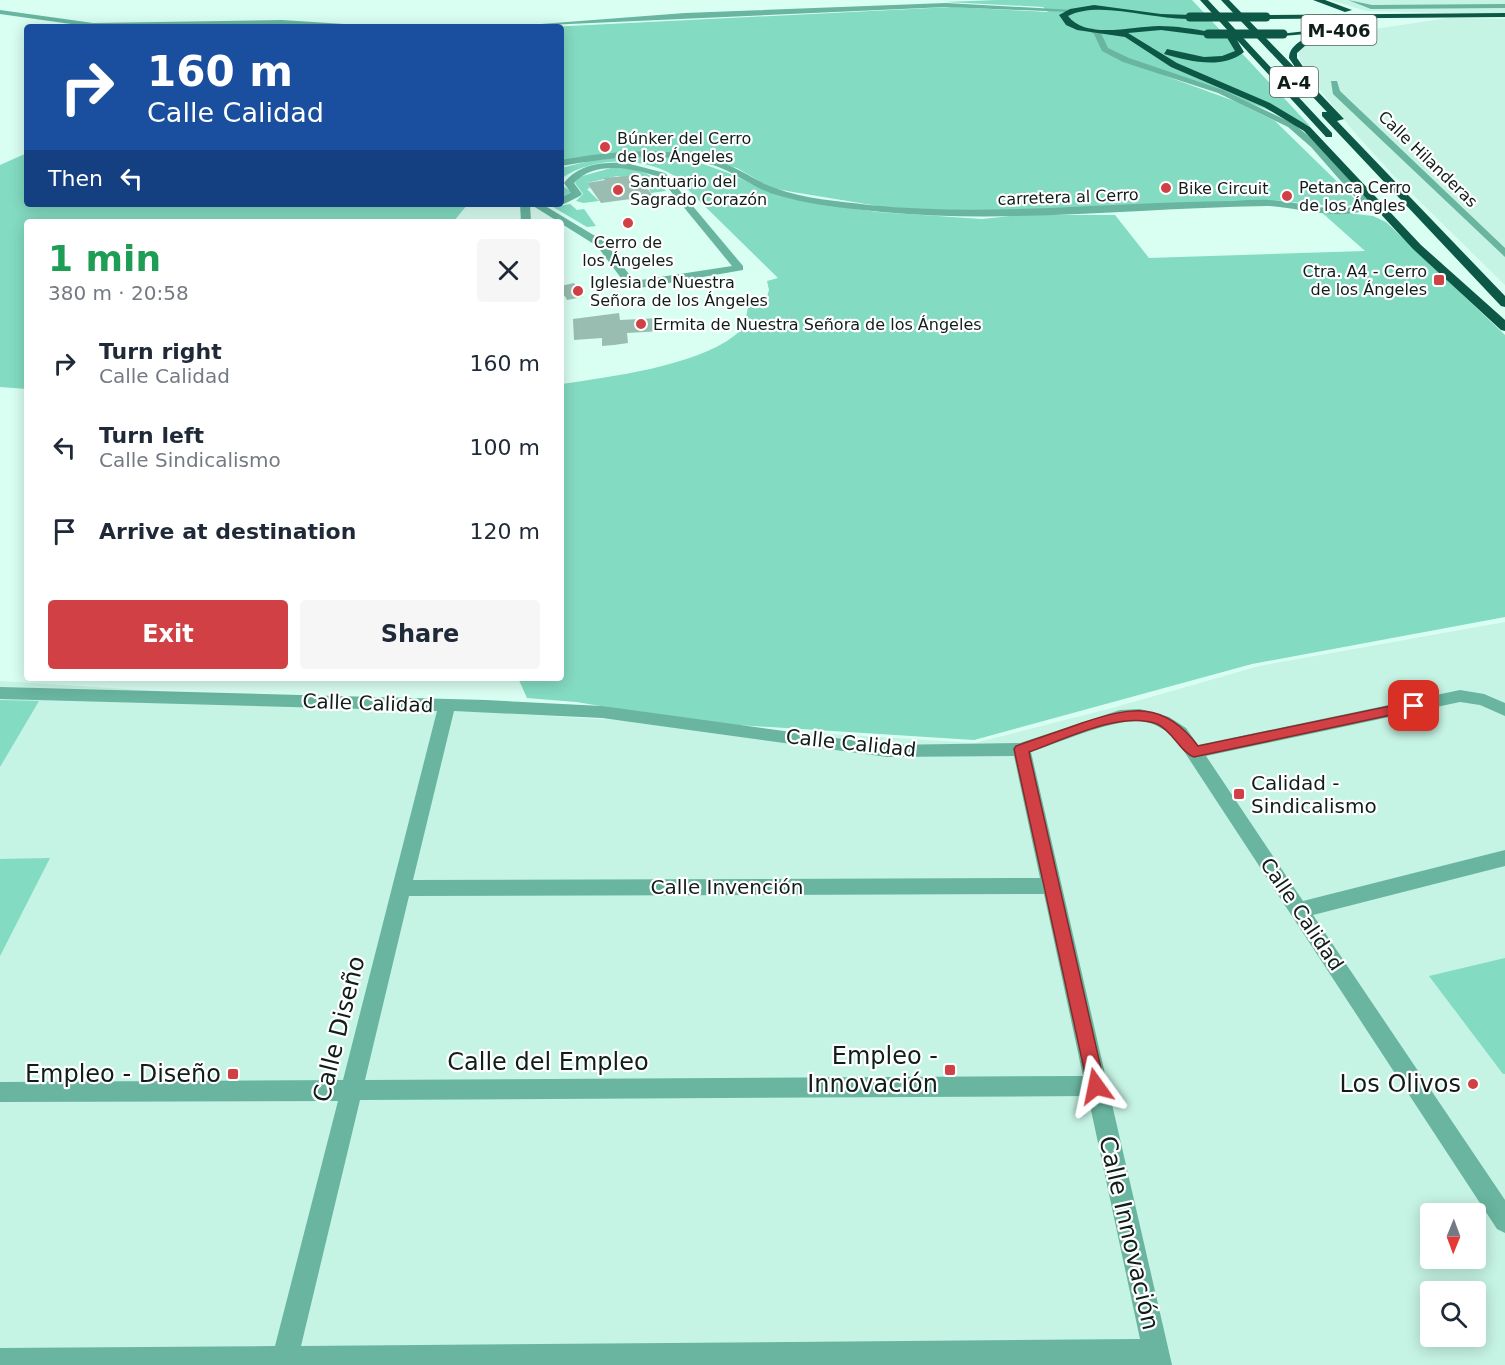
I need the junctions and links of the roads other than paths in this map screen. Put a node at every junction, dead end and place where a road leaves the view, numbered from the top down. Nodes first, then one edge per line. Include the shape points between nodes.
1 (1198, 0) edge
2 (1204, 0) edge
3 (1216, 0) edge
4 (1317, 0) edge
5 (1351, 0) edge
6 (1229, 2) edge
7 (1308, 3) dead end
8 (1505, 6) edge
9 (0, 12) edge
10 (1066, 12) junction
11 (1141, 13) junction
12 (1416, 15) junction
13 (1505, 16) edge
14 (1266, 17) junction
15 (1394, 23) junction
16 (88, 24) edge
17 (192, 24) edge
18 (324, 24) edge
19 (552, 24) edge
20 (1142, 28) junction
21 (1091, 30) junction
22 (1132, 30) junction
23 (1113, 32) junction
24 (1100, 37) junction
25 (1334, 83) dead end
26 (1323, 103) junction
27 (1337, 143) dead end
28 (564, 163) edge
29 (1372, 163) junction
30 (1377, 187) dead end
31 (564, 200) edge
32 (540, 207) edge
33 (560, 219) edge
34 (564, 222) edge
35 (1409, 222) dead end
36 (1484, 234) junction
37 (1505, 234) edge
38 (1434, 247) dead end
39 (1505, 254) edge
40 (1505, 303) edge
41 (1505, 325) edge
42 (0, 693) edge
43 (447, 705) junction
44 (1505, 710) edge
45 (1021, 749) junction
46 (1194, 752) junction
47 (1505, 858) edge
48 (1051, 886) junction
49 (403, 888) junction
50 (1299, 910) junction
51 (1096, 1086) junction
52 (351, 1090) junction
53 (0, 1092) edge
54 (1505, 1221) edge
55 (1158, 1358) edge
56 (0, 1361) edge
57 (284, 1362) edge

1 - 22 highway via 1203,14 1229,35 1240,52 1213,59 1180,56
2 - 27 highway, A-4
3 - 29 highway, A-4
4 - 12 highway via 1365,13
5 - 8 street via 1361,5
6 - 26 highway
7 - 14 highway via 1312,9 1304,13
9 - 16 street
10 - 11 highway, M-406 via 1113,6
10 - 19 street via 980,5 686,15
10 - 21 highway, M-406 via 1068,22
11 - 14 highway, M-406, bridge
11 - 20 highway via 1150,23
12 - 13 highway, M-406
12 - 14 highway, M-406
13 - 15 highway, M-406
15 - 20 highway, M-406, bridge via 1283,34 1208,34
15 - 26 highway via 1324,35 1297,47 1293,58
17 - 18 street
20 - 22 highway, M-406
21 - 23 highway, M-406
21 - 24 street
22 - 23 highway, M-406
23 - 24 street
23 - 41 highway via 1128,35 1183,69 1267,105 1307,129 1417,247
24 - 28 street, carretera al Cerro via 1105,50 1257,108 1305,136 1367,205 1350,211 1316,211 1275,203 1010,215 937,213 794,196 733,169 680,156 634,153
25 - 36 street, Calle Hilanderas via 1336,92
26 - 29 highway via 1367,150
29 - 40 highway, A-4
30 - 35 highway
31 - 34 street via 577,194 569,183 572,178 592,168 634,166 650,170 662,175 739,268 631,284 601,244
32 - 33 street
36 - 37 street
36 - 39 street, Calle Hilanderas
38 - 41 highway
42 - 43 street, Calle Calidad
43 - 45 street, Calle Calidad via 602,712 887,751
43 - 49 street, Calle Diseño
44 - 46 street via 1484,700 1460,696
45 - 46 street, Calle Calidad via 1120,716 1140,715 1162,721 1179,732
45 - 48 street, Calle Innovación
46 - 50 street, Calle Calidad
47 - 50 street
48 - 49 street, Calle Invención
48 - 51 street, Calle Innovación
49 - 52 street, Calle Diseño
50 - 54 street, Calle Calidad
51 - 52 street, Calle del Empleo
51 - 55 street, Calle Innovación
52 - 53 street, Calle del Empleo
52 - 57 street, Calle Diseño
55 - 57 street
56 - 57 street

